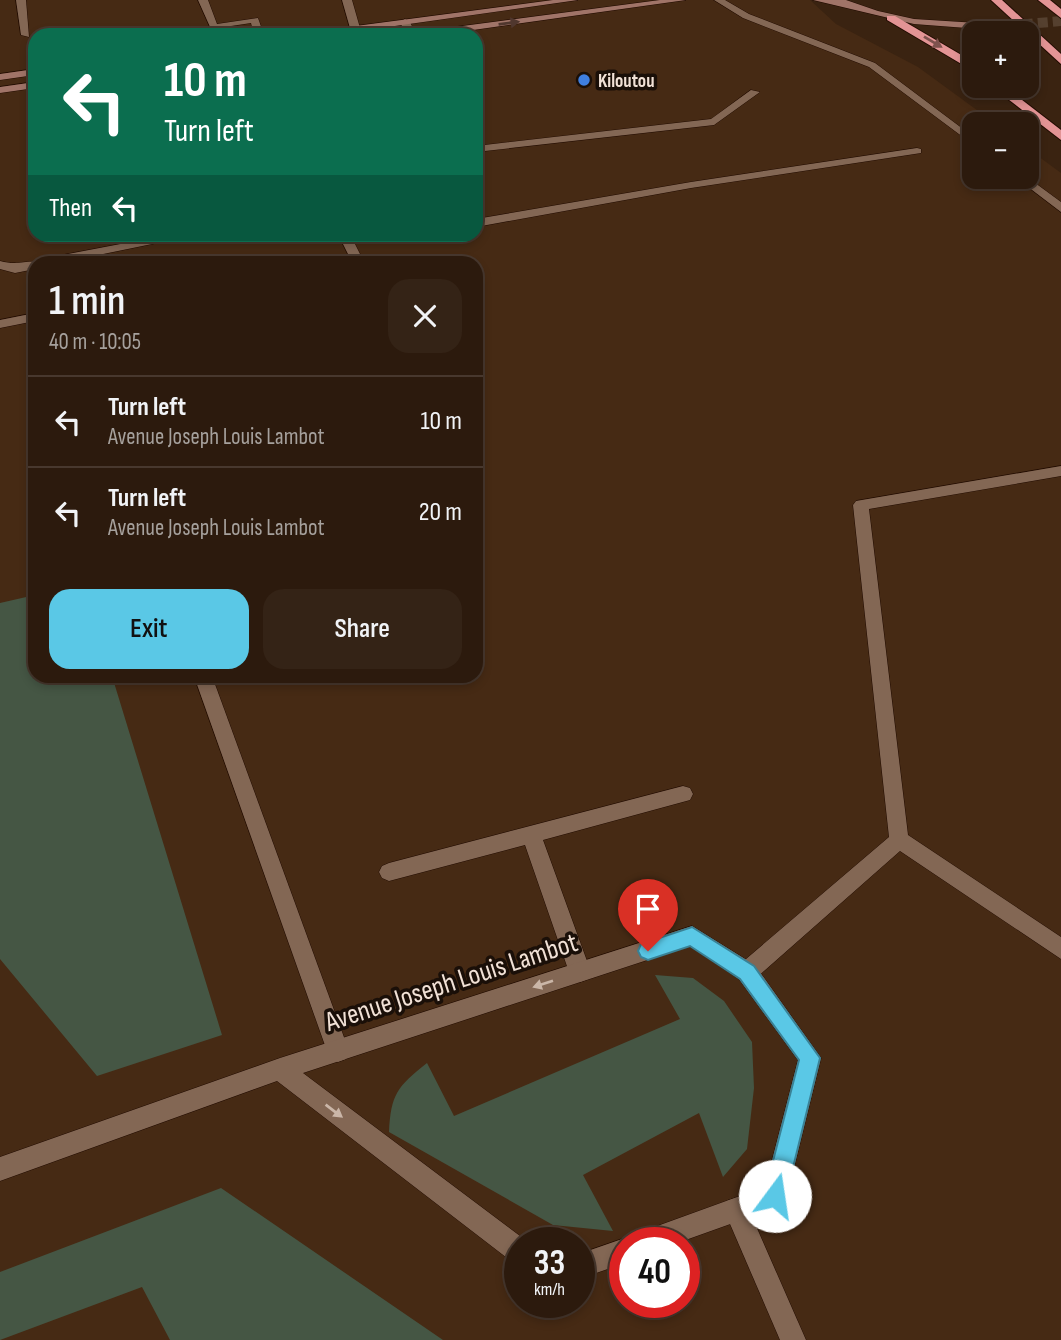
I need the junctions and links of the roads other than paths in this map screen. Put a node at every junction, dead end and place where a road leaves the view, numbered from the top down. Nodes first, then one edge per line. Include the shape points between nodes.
1 (21, 0) edge
2 (203, 0) edge
3 (347, 0) edge
4 (573, 0) edge
5 (681, 0) edge
6 (719, 0) edge
7 (818, 0) edge
8 (996, 0) edge
9 (1043, 0) edge
10 (842, 2) edge
11 (1061, 15) edge
12 (891, 18) junction
13 (405, 22) junction
14 (962, 25) edge
15 (257, 28) edge
16 (354, 28) edge
17 (375, 28) edge
18 (408, 28) edge
19 (470, 28) edge
20 (26, 35) dead end
21 (962, 60) edge
22 (1061, 60) edge
23 (28, 73) edge
24 (0, 77) edge
25 (28, 86) edge
26 (0, 90) edge
27 (755, 92) dead end
28 (1012, 98) edge
29 (962, 133) edge
30 (1061, 136) edge
31 (483, 148) edge
32 (917, 151) dead end
33 (1036, 189) edge
34 (1061, 208) edge
35 (483, 222) edge
36 (153, 242) edge
37 (79, 256) edge
38 (0, 265) edge
39 (28, 266) edge
40 (28, 318) edge
41 (0, 324) edge
42 (1061, 471) edge
43 (205, 683) edge
44 (683, 794) dead end
45 (531, 834) junction
46 (899, 840) junction
47 (389, 872) dead end
48 (1061, 949) edge
49 (580, 972) junction
50 (747, 972) junction
51 (338, 1051) junction
52 (280, 1069) junction
53 (0, 1169) edge
54 (736, 1210) junction
55 (689, 1227) edge
56 (504, 1240) edge
57 (793, 1340) edge

1 - 20 street
2 - 15 street via 214,27 255,20
3 - 16 street
4 - 13 main road
19 -> 5 main road
6 - 29 street via 746,16 872,65
7 - 10 main road
8 - 22 highway
9 - 11 highway
10 - 12 main road
12 - 14 main road
12 -> 21 highway
13 - 17 main road
13 - 18 street
23 - 24 main road
25 - 26 main road
27 - 31 street via 714,122
28 - 30 highway
32 - 35 street
33 - 34 street
36 - 37 street
38 - 39 street
40 - 41 street
42 - 46 street via 861,505
43 - 51 street
44 - 45 street
45 - 47 street
45 - 49 street
46 - 48 street
46 - 50 street
49 - 50 street, Avenue Joseph Louis Lambot via 692,936
49 -> 51 street, Avenue Joseph Louis Lambot
50 - 54 street, Avenue Joseph Louis Lambot via 810,1058 775,1196
51 - 52 street, Avenue Joseph Louis Lambot
52 - 53 street, Avenue Joseph Louis Lambot
52 -> 56 street
54 - 55 street, Avenue Joseph Louis Lambot
54 - 57 street

